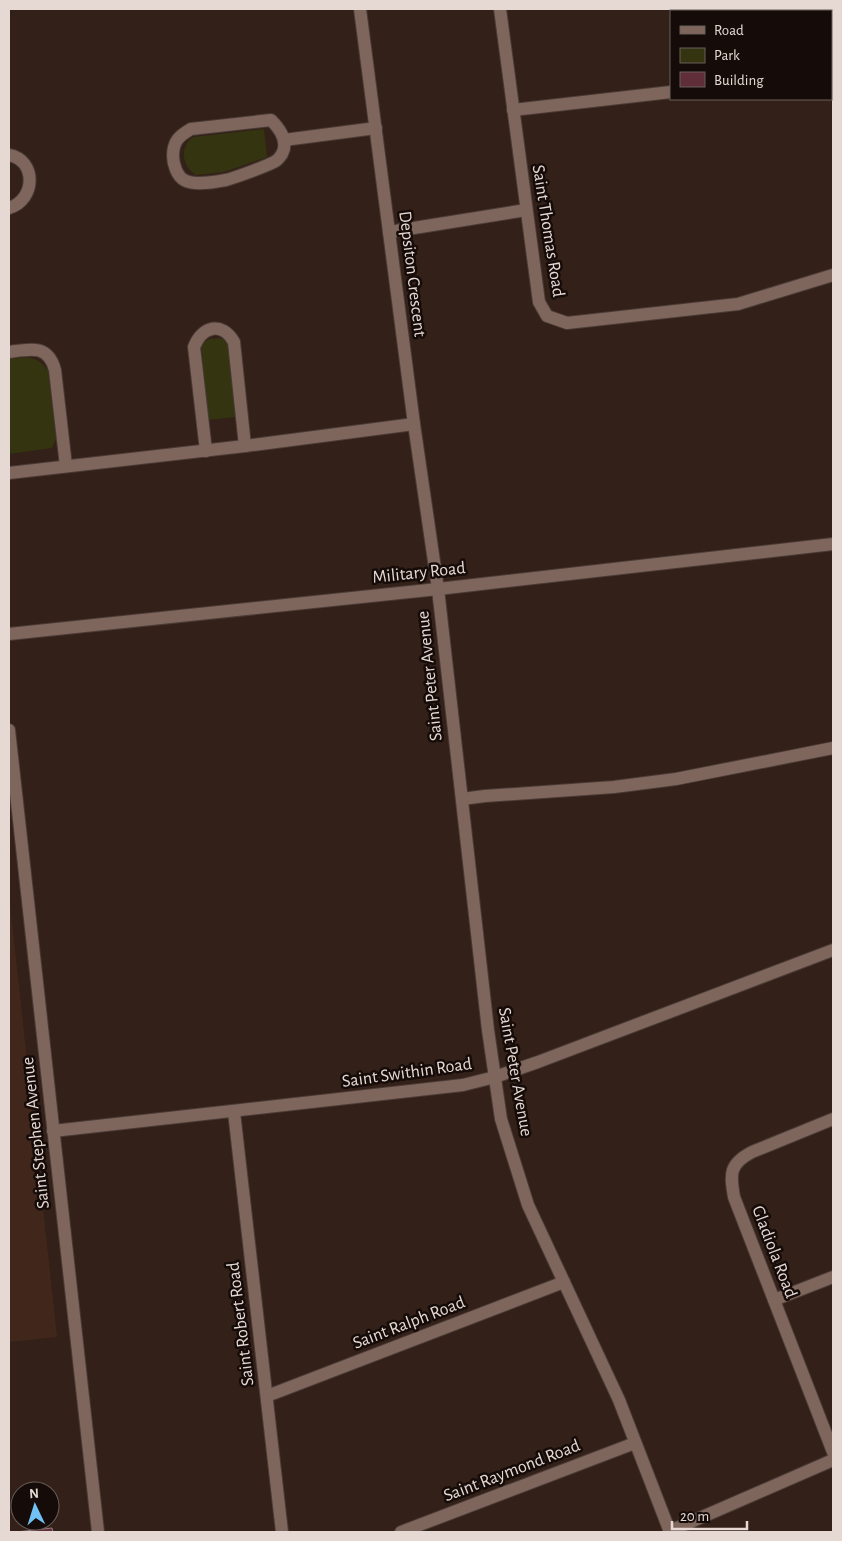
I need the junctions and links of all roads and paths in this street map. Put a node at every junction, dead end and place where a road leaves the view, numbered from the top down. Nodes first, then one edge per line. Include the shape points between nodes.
1 (360, 9) edge
2 (500, 9) edge
3 (670, 92) edge
4 (513, 110) junction
5 (376, 128) junction
6 (284, 140) junction
7 (9, 154) edge
8 (9, 208) edge
9 (526, 210) junction
10 (389, 232) junction
11 (833, 275) edge
12 (9, 352) edge
13 (414, 424) junction
14 (245, 446) junction
15 (206, 451) junction
16 (66, 466) junction
17 (9, 473) edge
18 (833, 544) edge
19 (438, 589) junction
20 (9, 634) edge
21 (9, 730) edge
22 (833, 748) edge
23 (462, 799) junction
24 (833, 950) edge
25 (495, 1077) junction
26 (234, 1112) junction
27 (833, 1119) edge
28 (53, 1131) junction
29 (833, 1277) edge
30 (564, 1282) junction
31 (774, 1300) junction
32 (267, 1396) junction
33 (635, 1442) junction
34 (833, 1452) edge
35 (833, 1460) edge
36 (98, 1532) edge
37 (282, 1532) edge
38 (401, 1532) edge
39 (670, 1532) edge

1 - 5 street, Depsiton Crescent
2 - 4 street, Saint Thomas Road
3 - 4 street
4 - 9 street, Saint Thomas Road
5 - 6 street
5 - 10 street, Depsiton Crescent
6 - 6 street via 282,154 274,162 227,180 196,183 183,179 172,158 180,135 191,129 271,120 280,129
7 - 8 street via 20,159 30,178 24,199
9 - 10 street
9 - 11 street, Saint Thomas Road via 539,302 546,316 567,323 738,304
10 - 13 street, Depsiton Crescent
12 - 16 street via 38,350 52,362
13 - 14 street
13 - 19 street, Depsiton Crescent
14 - 15 street
14 - 15 street via 234,342 224,330 216,328 201,334 194,347
15 - 16 street
16 - 17 street
18 - 19 street, Military Road
19 - 20 street, Military Road
19 - 23 street, Saint Peter Avenue
21 - 28 street, Saint Stephen Avenue
22 - 23 street via 667,780
23 - 25 street, Saint Peter Avenue
24 - 25 street, Saint Swithin Road
25 - 26 street, Saint Swithin Road via 463,1085
25 - 30 street, Saint Peter Avenue via 501,1119 528,1205
26 - 28 street, Saint Swithin Road
26 - 32 street, Saint Robert Road
27 - 31 street, Gladiola Road via 752,1152 740,1158 733,1169 734,1197
28 - 36 street, Saint Stephen Avenue
29 - 31 street
30 - 32 street, Saint Ralph Road
30 - 33 street, Saint Peter Avenue
31 - 34 street, Gladiola Road
32 - 37 street, Saint Robert Road
33 - 38 street, Saint Raymond Road
33 - 39 street, Saint Peter Avenue
35 - 39 street

